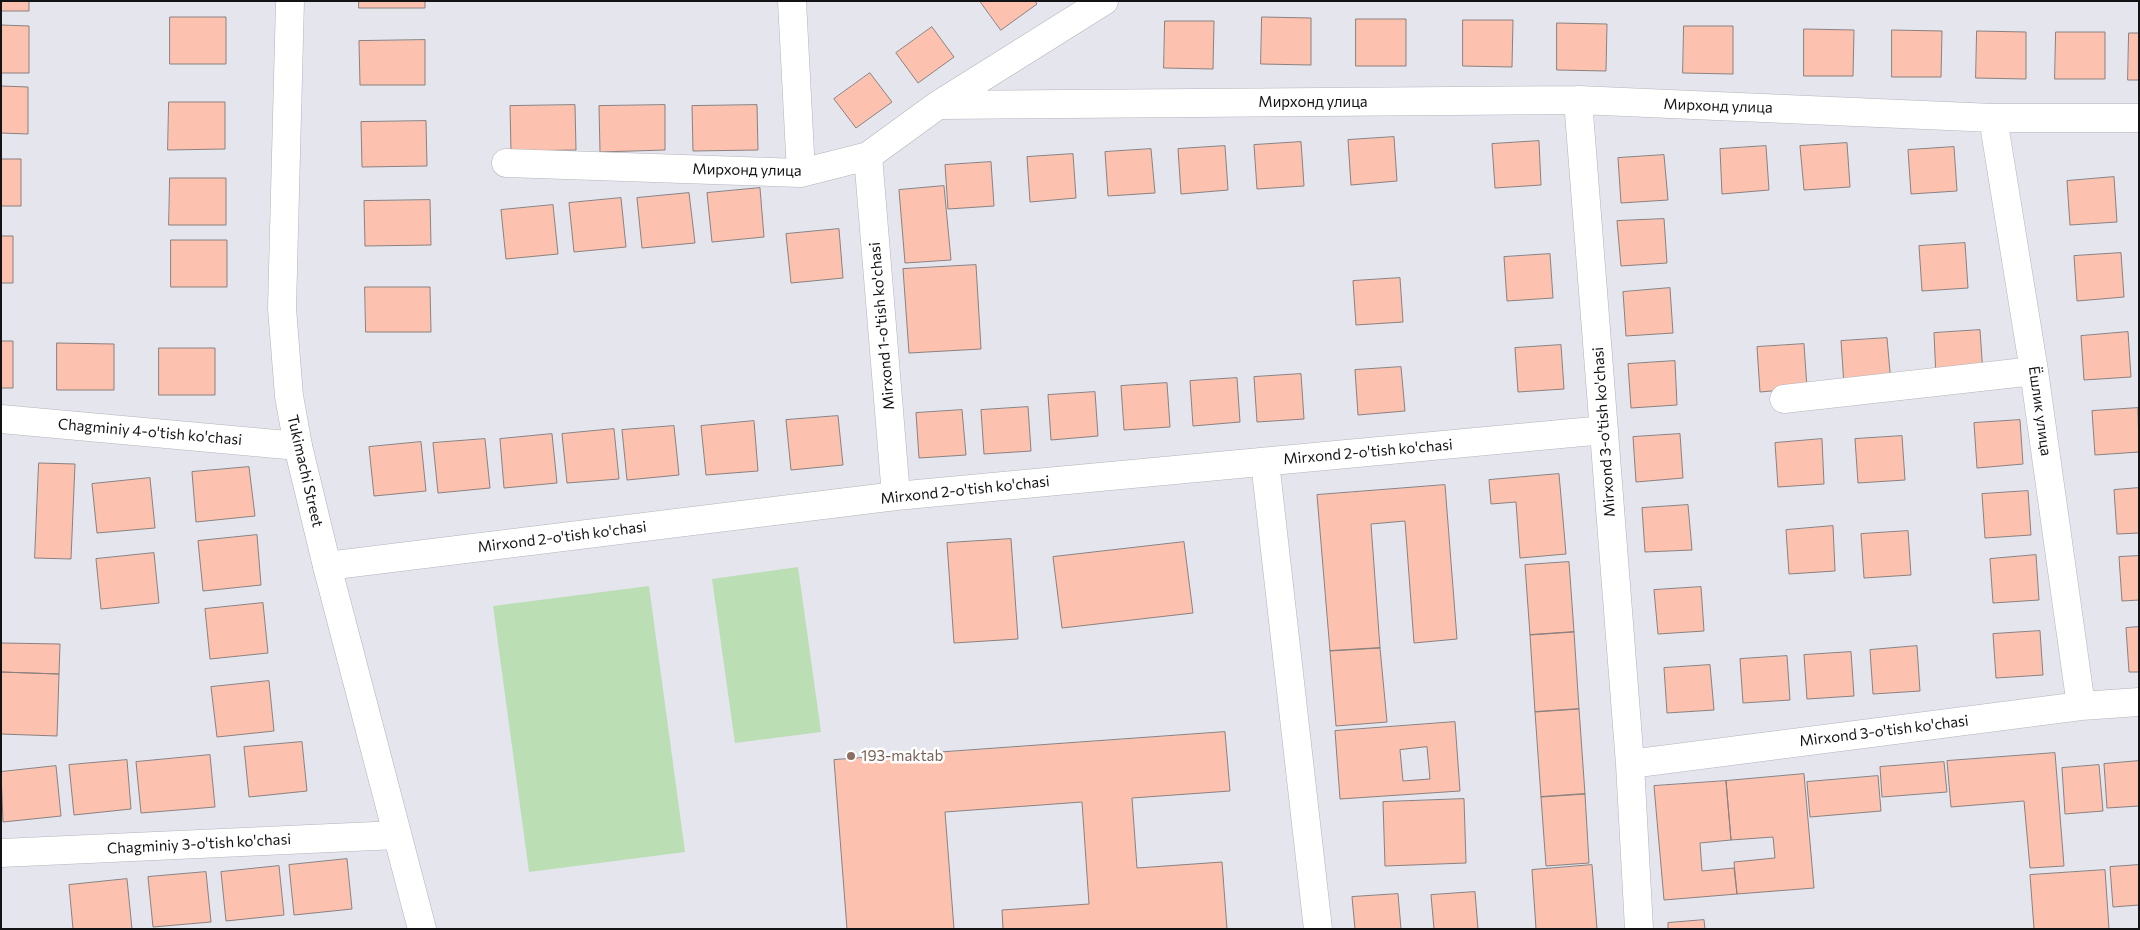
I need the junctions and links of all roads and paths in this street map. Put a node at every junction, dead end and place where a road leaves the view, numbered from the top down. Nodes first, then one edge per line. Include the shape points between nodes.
1 (290, 1) edge
2 (792, 1) edge
3 (1104, 1) edge
4 (1578, 100) junction
5 (938, 105) junction
6 (1993, 118) junction
7 (2139, 118) edge
8 (868, 156) junction
9 (506, 163) dead end
10 (801, 173) junction
11 (2034, 371) junction
12 (1784, 399) dead end
13 (1, 419) edge
14 (1604, 430) junction
15 (298, 446) junction
16 (1265, 462) junction
17 (896, 496) junction
18 (327, 566) junction
19 (2139, 702) edge
20 (2081, 706) junction
21 (1630, 764) junction
22 (397, 835) junction
23 (1, 853) edge
24 (422, 929) edge
25 (1318, 929) edge
26 (1639, 929) edge

1 - 15 street, Tukimachi Street via 282,317 288,396
2 - 10 street
3 - 5 street
4 - 5 street, Мирхонд улица
4 - 6 street, Мирхонд улица
4 - 14 street, Mirxond 3-o'tish ko'chasi
5 - 8 street, Мирхонд улица
6 - 7 street, Мирхонд улица
6 - 11 street, Ёшлик улица
8 - 10 street, Мирхонд улица
8 - 17 street, Mirxond 1-o'tish ko'chasi
9 - 10 street, Мирхонд улица
11 - 12 street
11 - 20 street, Ёшлик улица
13 - 15 street, Chagminiy 4-o'tish ko'chasi
14 - 16 street, Mirxond 2-o'tish ko'chasi
14 - 21 street, Mirxond 3-o'tish ko'chasi
15 - 18 street, Tukimachi Street
16 - 17 street, Mirxond 2-o'tish ko'chasi
16 - 25 street
17 - 18 street, Mirxond 2-o'tish ko'chasi
18 - 22 street, Tukimachi Street
19 - 20 street, Mirxond 3-o'tish ko'chasi
20 - 21 street, Mirxond 3-o'tish ko'chasi
21 - 26 street, Mirxond 3-o'tish ko'chasi
22 - 23 street, Chagminiy 3-o'tish ko'chasi
22 - 24 street, Tukimachi Street

